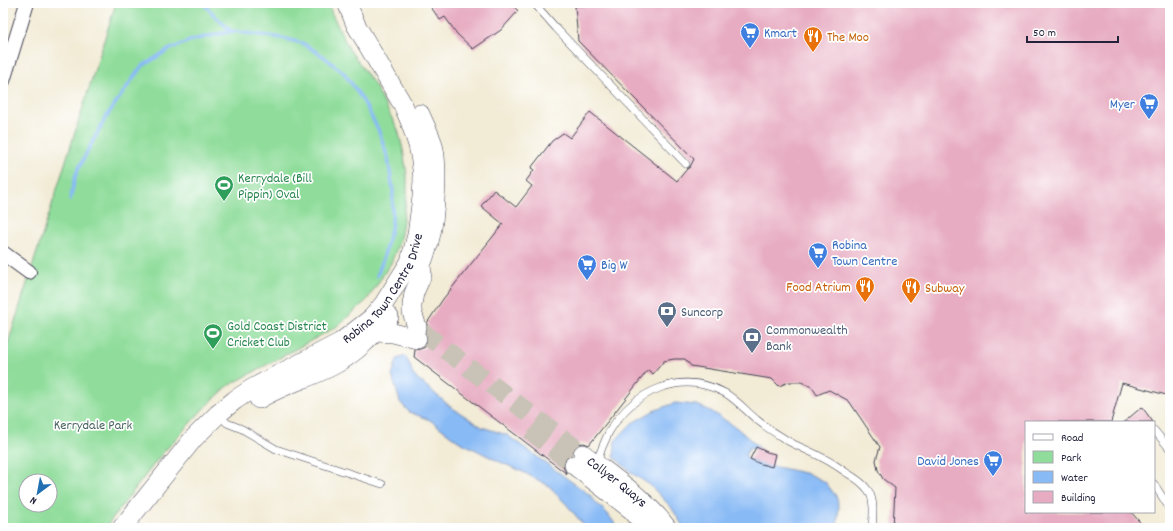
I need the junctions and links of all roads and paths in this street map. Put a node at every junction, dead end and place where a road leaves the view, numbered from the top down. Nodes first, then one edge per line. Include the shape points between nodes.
1 (27, 3) edge
2 (347, 3) edge
3 (359, 3) edge
4 (534, 3) edge
5 (3, 81) edge
6 (686, 164) dead end
7 (3, 253) edge
8 (421, 266) junction
9 (29, 272) dead end
10 (390, 310) junction
11 (376, 332) junction
12 (419, 333) junction
13 (222, 418) junction
14 (1155, 431) edge
15 (1170, 449) edge
16 (586, 465) junction
17 (382, 484) dead end
18 (1155, 486) edge
19 (1170, 509) edge
20 (122, 528) edge
21 (139, 528) edge
22 (647, 528) edge
23 (667, 528) edge
24 (872, 528) edge

1 - 5 street
2 - 10 street, Robina Town Centre Drive via 356,25 404,105 415,132 421,161 423,179 418,235
3 - 8 street, Robina Town Centre Drive via 369,25 413,98 433,145 436,163 433,224 430,242
4 - 6 lane
7 - 9 street
8 - 10 street, Robina Town Centre Drive via 403,298
8 - 12 street via 422,275 412,305
10 - 11 street, Robina Town Centre Drive
10 - 12 street
10 - 13 street, Robina Town Centre Drive via 372,318 341,342 253,388 235,400
11 - 12 street
11 - 13 street, Robina Town Centre Drive via 345,358
13 - 17 lane via 276,448
13 - 20 street, Robina Town Centre Drive via 193,439
13 - 21 street, Robina Town Centre Drive
14 - 15 lane
16 - 22 street, Collyer Quays
16 - 23 street, Collyer Quays via 632,492
16 - 24 lane via 618,420 636,402 661,387 683,382 699,384 726,393 774,432 853,476 866,487 872,497
18 - 19 lane

